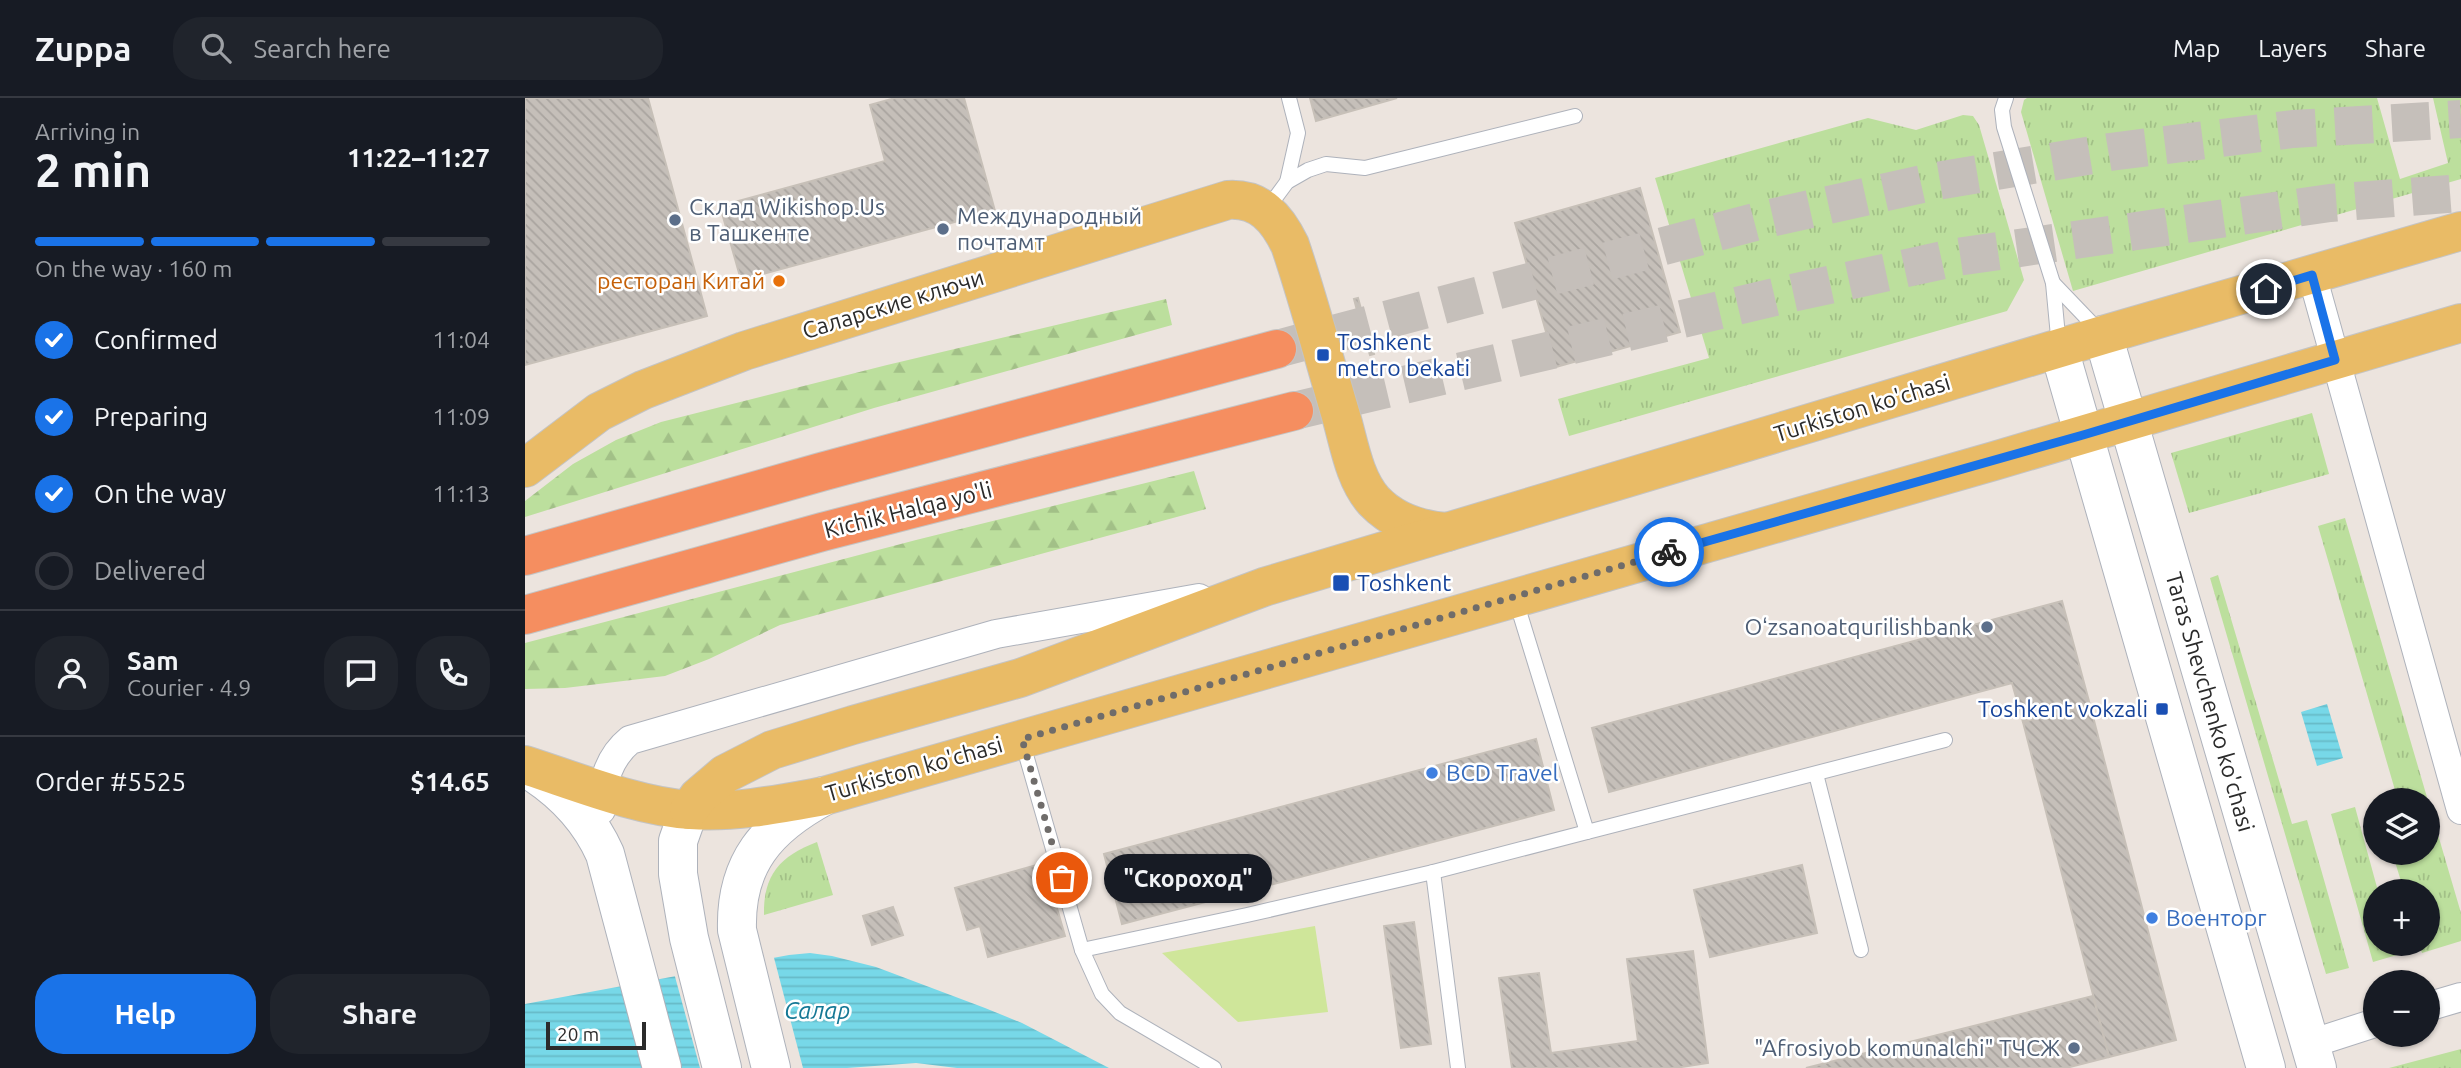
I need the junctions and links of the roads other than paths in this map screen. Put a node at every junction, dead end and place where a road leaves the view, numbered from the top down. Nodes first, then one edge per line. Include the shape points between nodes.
1 (1289, 98) edge
2 (2006, 98) edge
3 (1575, 116) dead end
4 (1277, 196) junction
5 (2461, 231) edge
6 (2312, 275) junction
7 (2053, 282) junction
8 (2461, 323) edge
9 (2103, 335) junction
10 (1277, 349) tunnel mouth
11 (2059, 349) junction
12 (2335, 360) junction
13 (1294, 411) tunnel mouth
14 (2129, 421) junction
15 (2083, 435) junction
16 (525, 468) edge
17 (1447, 532) junction
18 (525, 556) edge
19 (1264, 587) junction
20 (1514, 596) junction
21 (525, 615) edge
22 (1022, 739) junction
23 (1945, 740) dead end
24 (1816, 774) junction
25 (530, 776) edge
26 (602, 790) junction
27 (824, 796) junction
28 (689, 810) junction
29 (2461, 810) edge
30 (1587, 832) junction
31 (605, 854) junction
32 (1433, 872) junction
33 (1082, 950) junction
34 (1861, 950) dead end
35 (2461, 997) edge
36 (2440, 1003) edge
37 (2363, 1029) edge
38 (2314, 1056) edge
39 (662, 1068) edge
40 (722, 1068) edge
41 (771, 1068) edge
42 (1215, 1068) edge
43 (1458, 1068) edge
44 (2266, 1068) edge

1 - 4 lane via 1298,133
2 - 7 lane via 2004,127
3 - 4 lane via 1365,168 1326,164 1308,170
4 - 16 main road, Саларские ключи via 1228,200 744,351 599,412
4 - 17 main road via 1280,226 1290,245 1365,487 1396,518 1422,529
5 - 6 main road, Turkiston ko'chasi
6 - 9 main road, Turkiston ko'chasi
6 - 12 street
7 - 9 lane
7 - 11 lane
8 - 12 main road, Turkiston ko'chasi
9 - 11 main road, Turkiston ko'chasi
9 - 14 street, Taras Shevchenko ko'chasi
10 - 18 highway
11 - 15 street, Taras Shevchenko ko'chasi
11 - 17 main road, Turkiston ko'chasi
12 - 14 main road, Turkiston ko'chasi
12 - 29 street
13 - 21 highway, Kichik Halqa yo'li via 822,532
14 - 15 main road, Turkiston ko'chasi
14 - 38 street, Taras Shevchenko ko'chasi
15 - 20 main road, Turkiston ko'chasi
15 - 44 street, Taras Shevchenko ko'chasi
17 - 19 main road, Turkiston ko'chasi
19 - 26 street, Turkiston ko'chasi via 996,634 630,740 617,753
19 - 28 main road, Turkiston ko'chasi via 1020,678 772,750 725,774
20 - 22 main road, Turkiston ko'chasi
20 - 30 lane
22 - 27 main road, Turkiston ko'chasi
22 - 33 lane
23 - 24 lane
24 - 30 lane
24 - 34 lane
25 - 26 main road
25 - 31 street via 558,790 581,813
26 - 28 main road
26 - 31 street
27 - 28 main road, Turkiston ko'chasi via 757,808
27 - 41 street via 786,820 756,851 740,887 738,937
28 - 40 street via 681,825 677,858 682,907
30 - 32 lane
31 - 39 street
32 - 33 lane
32 - 43 lane
33 - 42 lane via 1102,994 1119,1013
35 - 36 street
37 - 38 street

